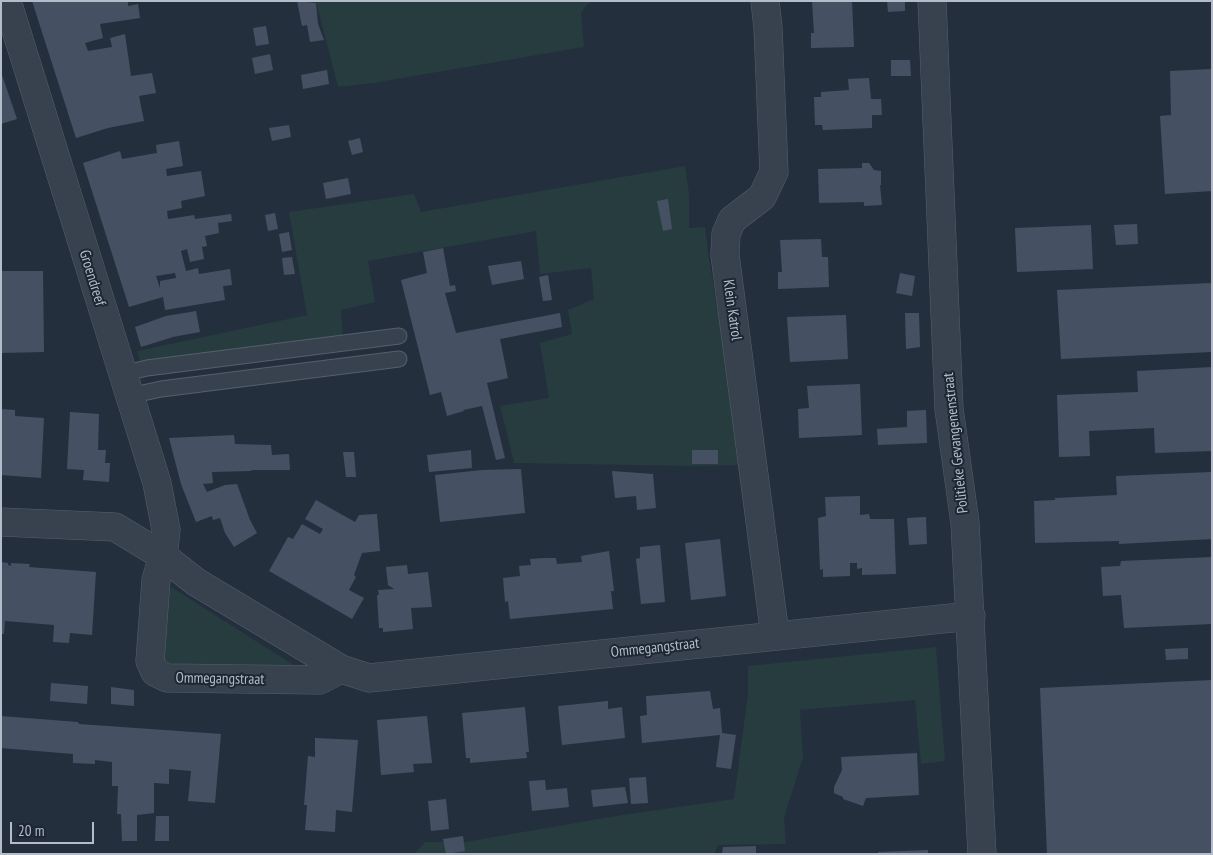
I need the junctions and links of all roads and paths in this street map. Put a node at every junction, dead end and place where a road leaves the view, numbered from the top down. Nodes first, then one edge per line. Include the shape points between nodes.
1 (7, 1) edge
2 (765, 1) edge
3 (932, 1) edge
4 (399, 336) dead end
5 (399, 359) dead end
6 (126, 385) junction
7 (1, 522) edge
8 (163, 556) junction
9 (971, 616) junction
10 (775, 635) junction
11 (341, 669) junction
12 (982, 854) edge

1 - 6 street, Groendreef
2 - 10 street, Klein Katrol via 774,172 762,197 732,220 726,234 724,255
3 - 9 street, Politieke Gevangenenstraat via 949,409 965,524
4 - 6 lane via 147,368
5 - 6 lane via 161,389
6 - 8 street, Groendreef via 157,483 166,530
7 - 8 street, Ommegangstraat via 116,527
8 - 11 street, Ommegangstraat via 196,582
8 - 11 street, Ommegangstraat via 156,580 150,661 155,672 167,678 320,680
9 - 10 street, Ommegangstraat
9 - 12 street, Politieke Gevangenenstraat
10 - 11 street, Ommegangstraat via 369,678

